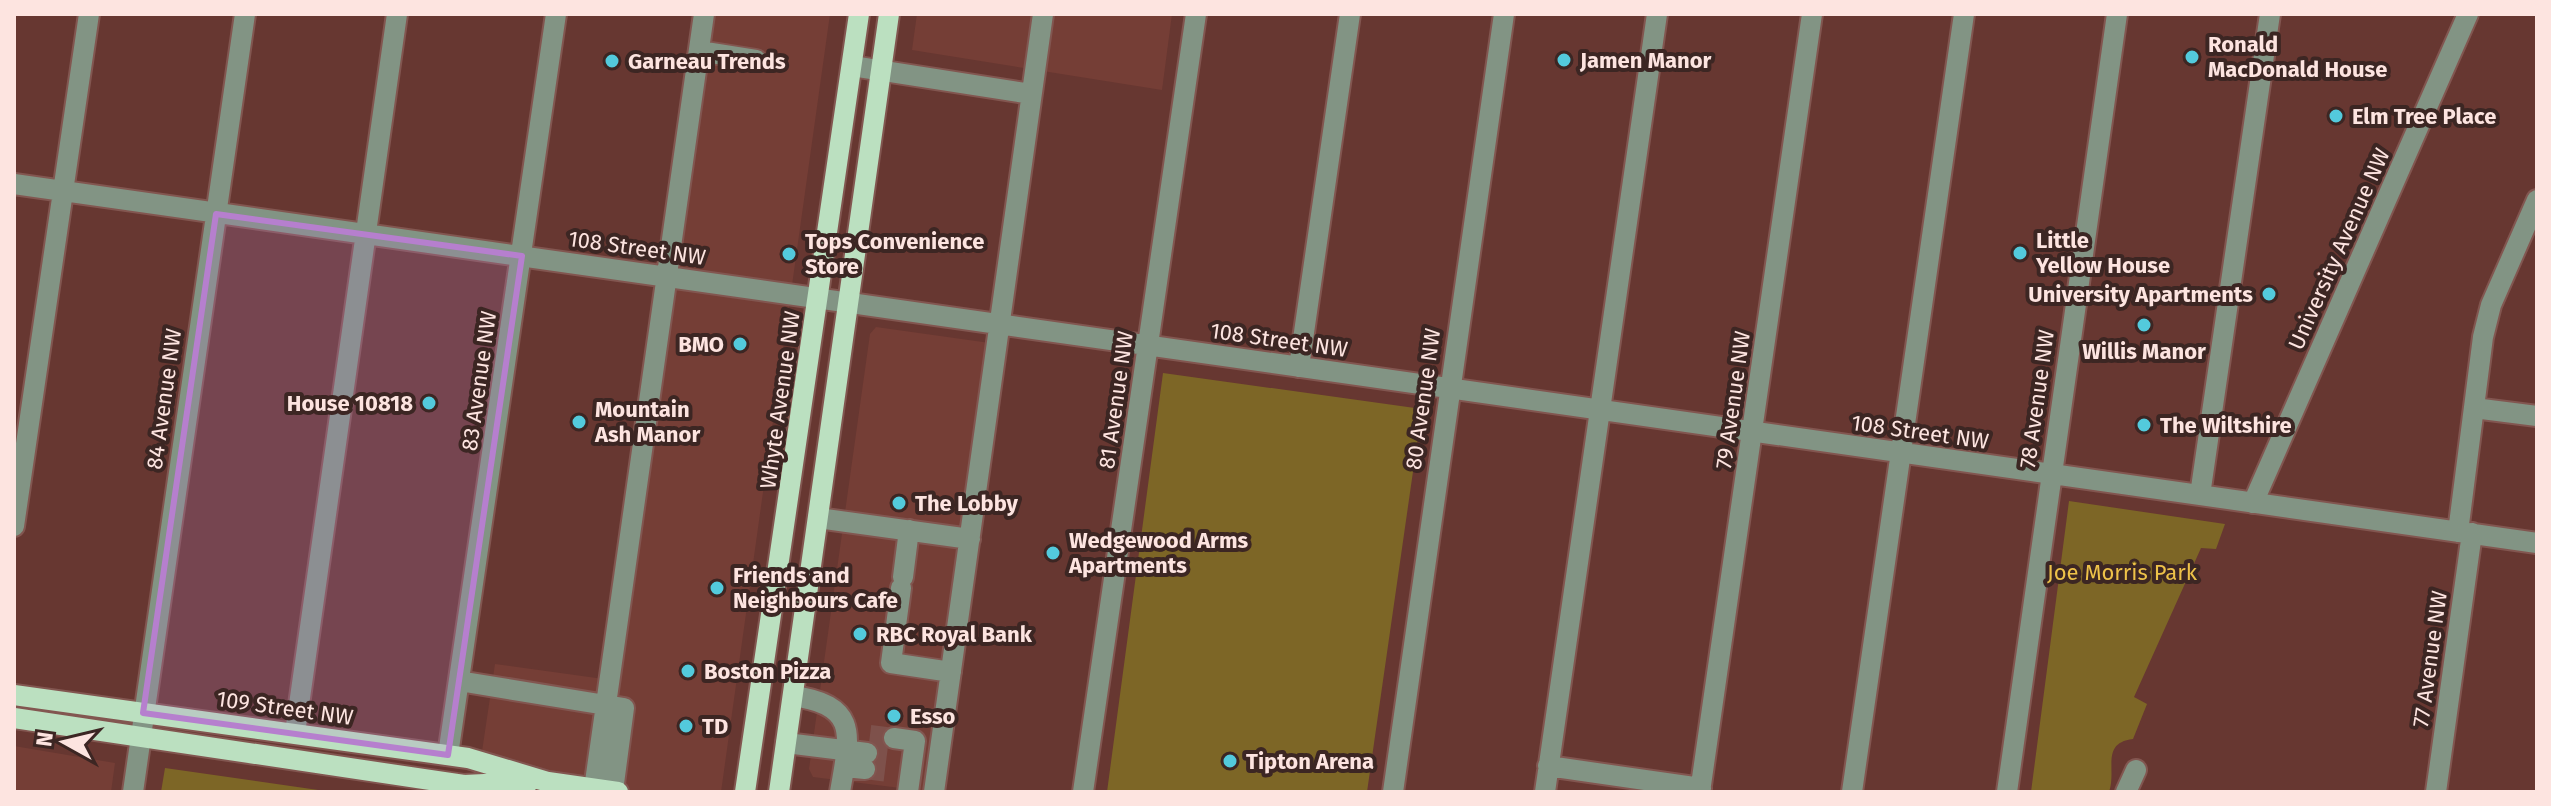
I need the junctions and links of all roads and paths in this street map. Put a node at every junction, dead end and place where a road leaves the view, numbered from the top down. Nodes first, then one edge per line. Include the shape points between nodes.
1 (89, 14) edge
2 (245, 14) edge
3 (397, 14) edge
4 (556, 14) edge
5 (704, 14) edge
6 (859, 14) edge
7 (889, 14) edge
8 (1043, 14) edge
9 (1196, 14) edge
10 (1350, 14) edge
11 (1504, 14) edge
12 (1657, 14) edge
13 (1812, 14) edge
14 (1964, 14) edge
15 (2117, 14) edge
16 (2270, 14) edge
17 (2468, 14) edge
18 (699, 51) junction
19 (756, 60) dead end
20 (852, 66) junction
21 (881, 70) junction
22 (1031, 94) junction
23 (14, 184) edge
24 (64, 191) junction
25 (2537, 200) edge
26 (216, 214) junction
27 (365, 235) junction
28 (522, 256) junction
29 (667, 276) junction
30 (819, 297) junction
31 (848, 301) junction
32 (999, 324) junction
33 (1148, 346) junction
34 (1299, 367) junction
35 (1449, 388) junction
36 (2474, 408) junction
37 (1600, 411) junction
38 (2537, 416) edge
39 (1753, 432) junction
40 (1901, 453) junction
41 (2051, 474) junction
42 (2200, 495) junction
43 (2253, 503) junction
44 (818, 518) junction
45 (14, 526) edge
46 (909, 530) junction
47 (2465, 532) junction
48 (970, 539) junction
49 (2537, 543) edge
50 (951, 672) junction
51 (459, 681) junction
52 (14, 695) edge
53 (793, 696) junction
54 (605, 705) junction
55 (143, 713) junction
56 (14, 718) edge
57 (295, 733) junction
58 (140, 736) junction
59 (786, 743) junction
60 (857, 751) junction
61 (448, 755) junction
62 (1548, 766) junction
63 (2136, 770) dead end
64 (910, 775) edge
65 (548, 782) junction
66 (443, 787) edge
67 (1701, 790) edge
68 (608, 791) edge
69 (133, 792) edge
70 (745, 792) edge
71 (779, 792) edge
72 (840, 792) edge
73 (934, 792) edge
74 (1083, 792) edge
75 (1393, 792) edge
76 (1545, 792) edge
77 (1852, 792) edge
78 (2007, 792) edge
79 (2126, 792) edge
80 (2436, 792) edge

1 - 24 street
2 - 26 street, 84 Avenue NW
3 - 27 street
4 - 28 street, 83 Avenue NW
5 - 18 street
6 - 20 main road, Whyte Avenue NW
7 - 21 main road
8 - 22 street
9 - 33 street, 81 Avenue NW
10 - 34 street
11 - 35 street, 80 Avenue NW
12 - 37 street
13 - 39 street, 79 Avenue NW
14 - 40 street
15 - 41 street, 78 Avenue NW
16 - 42 street
17 - 43 street, University Avenue NW
18 - 19 street
18 - 29 street
20 - 21 street
20 - 30 main road, Whyte Avenue NW
21 - 22 street
21 - 31 main road
22 - 32 street
23 - 24 street, 108 Street NW
24 - 26 street, 108 Street NW
24 - 45 street
25 - 36 street, 77 Avenue NW via 2491,305
26 - 27 street, 108 Street NW
26 - 55 street, 84 Avenue NW
27 - 28 street, 108 Street NW
27 - 57 street
28 - 29 street, 108 Street NW
28 - 51 street, 83 Avenue NW
29 - 30 street, 108 Street NW
29 - 54 street
30 - 31 street, 108 Street NW
30 - 70 main road, Whyte Avenue NW
31 - 32 street, 108 Street NW
31 - 44 main road
32 - 33 street, 108 Street NW
32 - 48 street
33 - 34 street, 108 Street NW
33 - 74 street, 81 Avenue NW
34 - 35 street, 108 Street NW
35 - 37 street, 108 Street NW
35 - 75 street, 80 Avenue NW
36 - 38 street
36 - 47 street, 77 Avenue NW
37 - 39 street, 108 Street NW
37 - 62 street
39 - 40 street, 108 Street NW
39 - 67 street, 79 Avenue NW
40 - 41 street, 108 Street NW
40 - 77 street
41 - 42 street, 108 Street NW
41 - 78 street, 78 Avenue NW
42 - 43 street, 108 Street NW
43 - 47 street, 108 Street NW
44 - 46 street
44 - 53 main road
46 - 48 street
46 - 50 street via 891,663
47 - 49 street, 108 Street NW
47 - 80 street, 77 Avenue NW
48 - 50 street
50 - 73 street
51 - 54 street
51 - 61 street, 83 Avenue NW
52 - 55 main road, 109 Street NW
53 - 59 main road
53 - 60 street via 818,699 838,710
54 - 68 street via 624,708
55 - 57 main road, 109 Street NW
55 - 58 street, 84 Avenue NW
56 - 58 main road, 109 Street NW
57 - 61 main road, 109 Street NW
58 - 66 main road, 109 Street NW
58 - 69 street, 84 Avenue NW
59 - 60 street
59 - 71 main road
60 - 72 street
61 - 65 main road, 109 Street NW
62 - 67 street
62 - 76 street
63 - 79 street
64 - 64 street via 891,756 915,741
65 - 66 main road, 109 Street NW
65 - 68 main road, 109 Street NW

